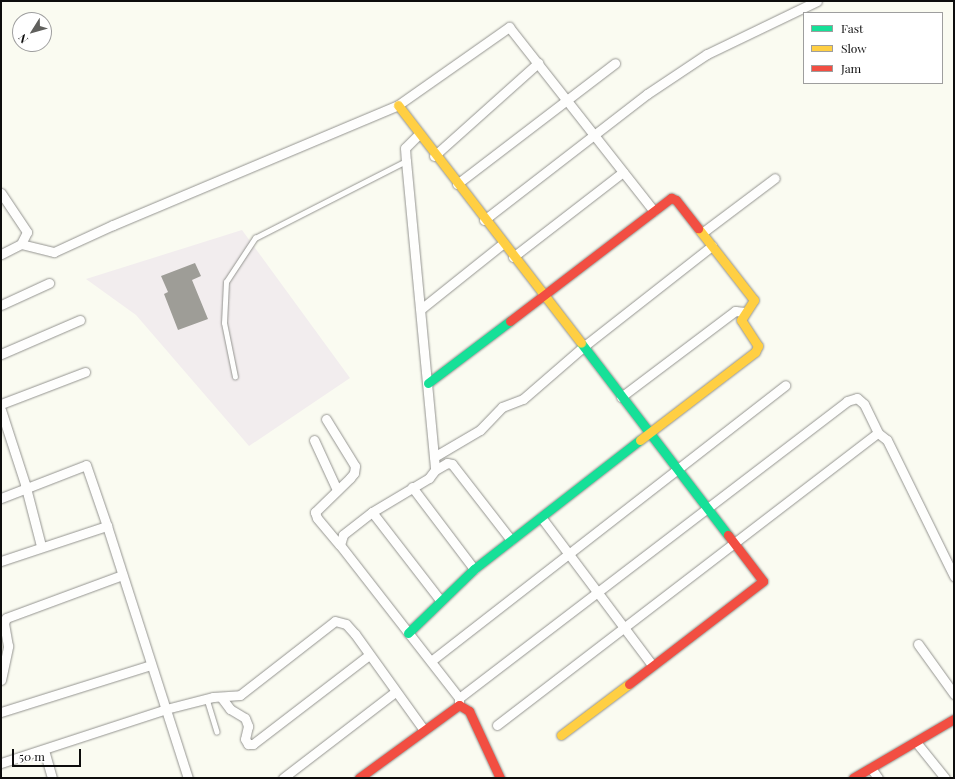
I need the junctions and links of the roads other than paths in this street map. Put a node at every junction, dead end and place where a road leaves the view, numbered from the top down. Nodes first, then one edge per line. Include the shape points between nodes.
1 (817, 1) edge
2 (538, 63) junction
3 (616, 64) dead end
4 (567, 100) junction
5 (398, 105) junction
6 (418, 135) junction
7 (594, 135) junction
8 (434, 156) junction
9 (406, 161) junction
10 (623, 172) junction
11 (774, 178) dead end
12 (457, 184) junction
13 (1, 193) edge
14 (5, 206) edge
15 (654, 210) junction
16 (484, 220) junction
17 (702, 233) junction
18 (21, 244) junction
19 (502, 244) junction
20 (712, 246) junction
21 (1, 254) edge
22 (513, 257) junction
23 (49, 283) dead end
24 (542, 295) junction
25 (1, 305) edge
26 (421, 309) junction
27 (745, 312) junction
28 (80, 320) dead end
29 (584, 347) junction
30 (1, 354) edge
31 (85, 372) dead end
32 (235, 377) dead end
33 (428, 383) junction
34 (786, 385) dead end
35 (621, 397) junction
36 (1, 404) edge
37 (1, 410) edge
38 (326, 419) dead end
39 (878, 433) junction
40 (650, 434) junction
41 (314, 440) dead end
42 (434, 457) junction
43 (434, 470) junction
44 (678, 471) junction
45 (412, 487) junction
46 (26, 488) junction
47 (337, 490) junction
48 (1, 498) edge
49 (706, 507) junction
50 (372, 512) junction
51 (541, 517) junction
52 (107, 526) junction
53 (511, 540) junction
54 (735, 544) junction
55 (340, 545) junction
56 (41, 546) junction
57 (569, 554) junction
58 (1, 561) edge
59 (474, 569) junction
60 (122, 575) junction
61 (954, 576) edge
62 (597, 592) junction
63 (440, 600) junction
64 (625, 628) junction
65 (408, 633) junction
66 (918, 644) dead end
67 (369, 655) junction
68 (431, 661) junction
69 (151, 665) junction
70 (652, 665) junction
71 (1, 680) edge
72 (396, 692) junction
73 (954, 694) edge
74 (221, 697) junction
75 (207, 699) junction
76 (459, 702) junction
77 (166, 709) junction
78 (1, 712) edge
79 (954, 719) edge
80 (497, 725) dead end
81 (424, 730) junction
82 (217, 732) dead end
83 (561, 735) dead end
84 (916, 742) junction
85 (44, 750) junction
86 (1, 762) edge
87 (871, 768) junction
88 (52, 778) edge
89 (188, 778) edge
90 (283, 778) edge
91 (359, 778) edge
92 (500, 778) edge
93 (853, 778) edge
94 (878, 778) edge
95 (945, 778) edge

1 - 7 street via 707,54 647,94
2 - 4 street
2 - 5 street via 509,27
2 - 8 street
3 - 4 street
4 - 7 street
4 - 12 street
5 - 6 street
5 - 18 street via 54,252
6 - 8 street
6 - 9 street via 405,148
7 - 10 street
7 - 16 street
8 - 12 street
9 - 26 street
9 - 32 lane via 255,238 226,282 224,323
10 - 15 street
10 - 22 street
11 - 17 street
12 - 16 street
13 - 14 street
14 - 18 street via 27,232
15 - 17 street via 674,198
15 - 24 street
16 - 19 street
17 - 20 street
18 - 21 street
19 - 22 street
19 - 26 street
20 - 27 street via 752,296 753,303
20 - 29 street
22 - 24 street
23 - 25 street
24 - 29 street
24 - 33 street
26 - 33 street
27 - 35 street via 736,311 729,315
27 - 40 street via 741,317 742,324 758,346 757,350
28 - 30 street
29 - 35 street
29 - 42 street via 523,399 502,407 480,430
31 - 36 street
33 - 42 street
34 - 44 street
35 - 40 street
37 - 46 street
38 - 47 street via 355,466 354,473
39 - 49 street via 864,404 857,398 847,401
39 - 54 street
39 - 61 street via 887,440
40 - 44 street
40 - 51 street
41 - 47 street
42 - 43 street
43 - 45 street via 429,478
43 - 53 street via 447,463 452,464
44 - 49 street
44 - 57 street
45 - 50 street
45 - 59 street
46 - 48 street
46 - 52 street via 86,465
46 - 56 street
47 - 55 street via 315,514
49 - 54 street
49 - 62 street
50 - 55 street via 343,535
50 - 63 street
51 - 53 street
51 - 57 street
52 - 56 street
52 - 60 street
53 - 59 street
54 - 64 street
54 - 70 street via 762,578 762,583
55 - 65 street
56 - 58 street
57 - 62 street
57 - 68 street
59 - 63 street
60 - 69 street
60 - 71 street via 6,618 4,623 8,646
62 - 64 street
62 - 76 street
63 - 65 street
64 - 70 street
64 - 80 street
65 - 68 street
66 - 73 street
67 - 72 street
67 - 74 street via 346,624 335,622 240,695
67 - 74 street via 253,744 248,744 245,739 248,726 245,718 230,709
68 - 76 street
69 - 77 street
69 - 78 street
70 - 83 street
72 - 81 street
72 - 90 street
74 - 75 street
75 - 77 street
75 - 82 lane
76 - 81 street
76 - 92 street via 469,711
77 - 85 street
77 - 89 street
79 - 84 street
81 - 91 street
84 - 87 street
84 - 95 street
85 - 86 street
85 - 88 street
87 - 93 street
87 - 94 street

